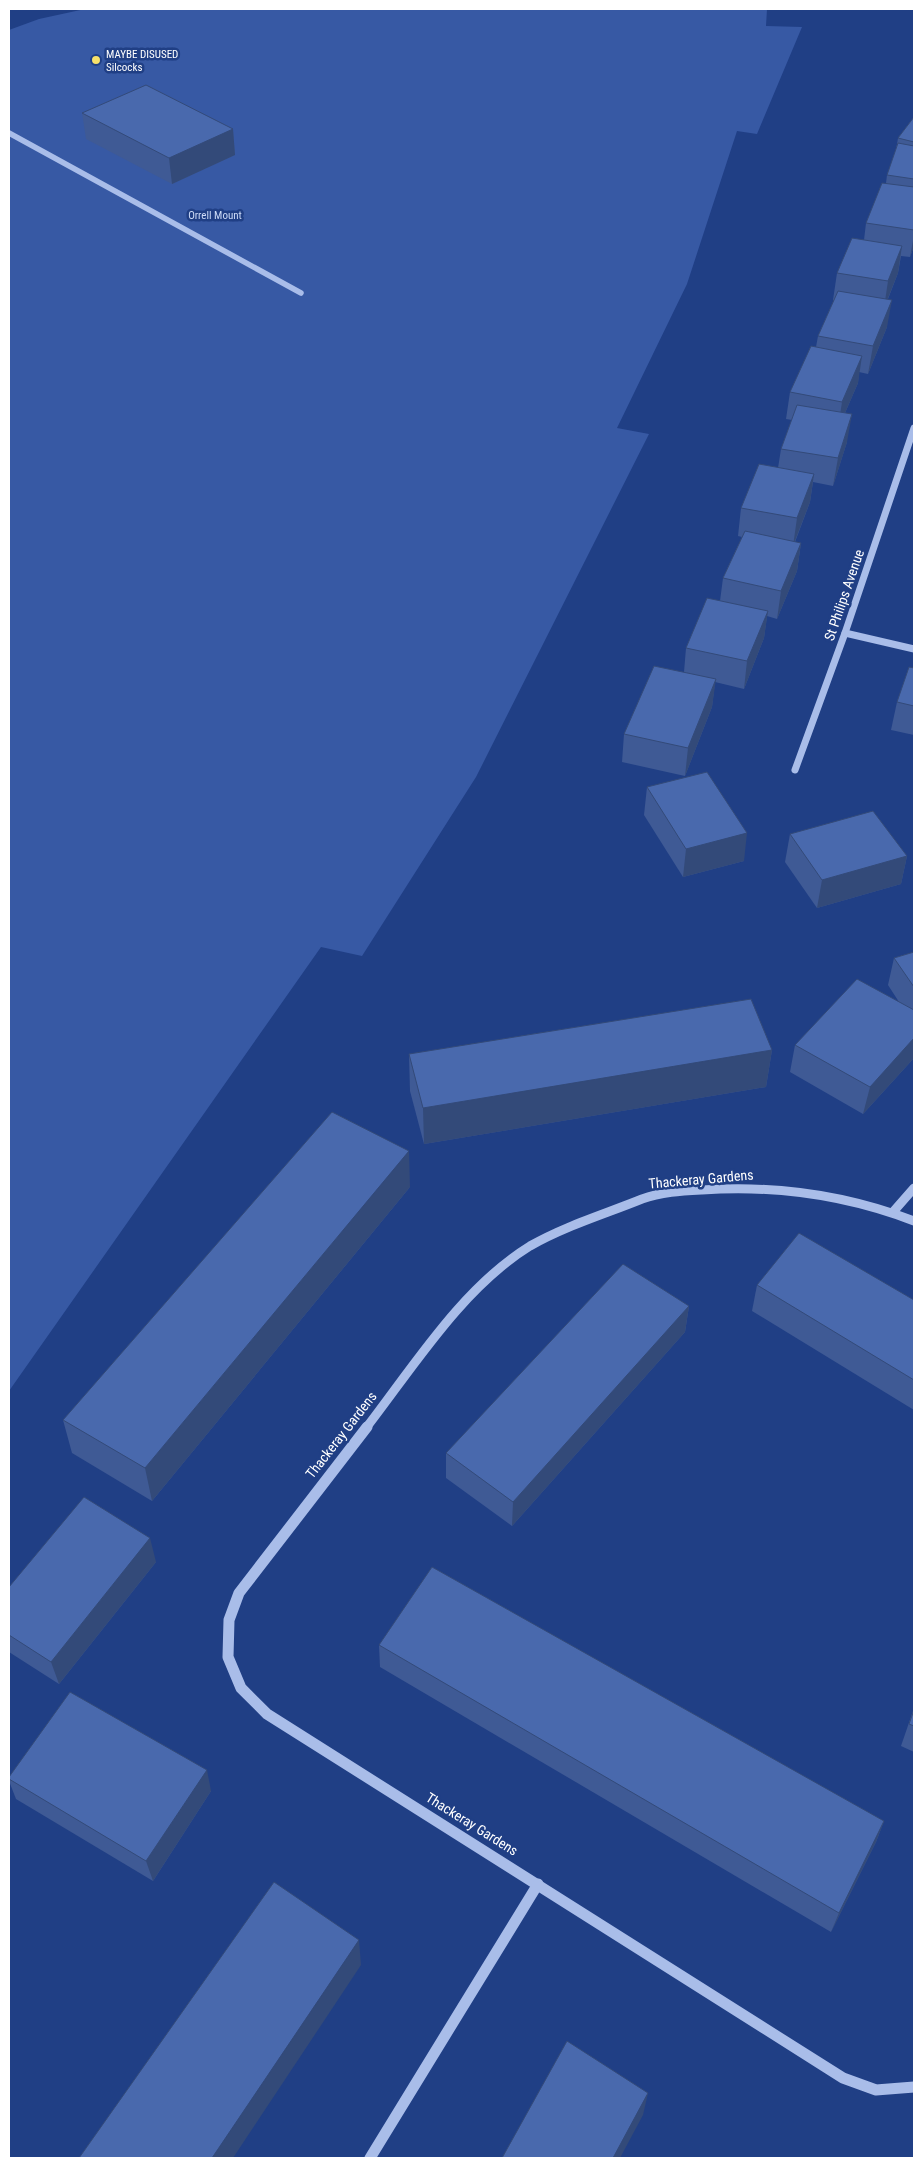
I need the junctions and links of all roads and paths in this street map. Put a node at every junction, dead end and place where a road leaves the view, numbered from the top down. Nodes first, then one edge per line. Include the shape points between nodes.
1 (9, 134) edge
2 (301, 293) dead end
3 (914, 428) edge
4 (845, 633) junction
5 (914, 649) edge
6 (795, 770) dead end
7 (914, 1188) edge
8 (893, 1212) junction
9 (914, 1221) edge
10 (538, 1884) junction
11 (914, 2087) edge
12 (370, 2158) edge

1 - 2 street
3 - 4 street, St Philips Avenue
4 - 5 street
4 - 6 street, St Philips Avenue
7 - 8 street
8 - 9 street, Thackeray Gardens
8 - 10 street, Thackeray Gardens via 785,1189 731,1189 652,1196 540,1241 491,1276 454,1313 238,1593 229,1620 228,1657 241,1688 267,1714
10 - 11 street, Thackeray Gardens via 843,2078 876,2090
10 - 12 street

